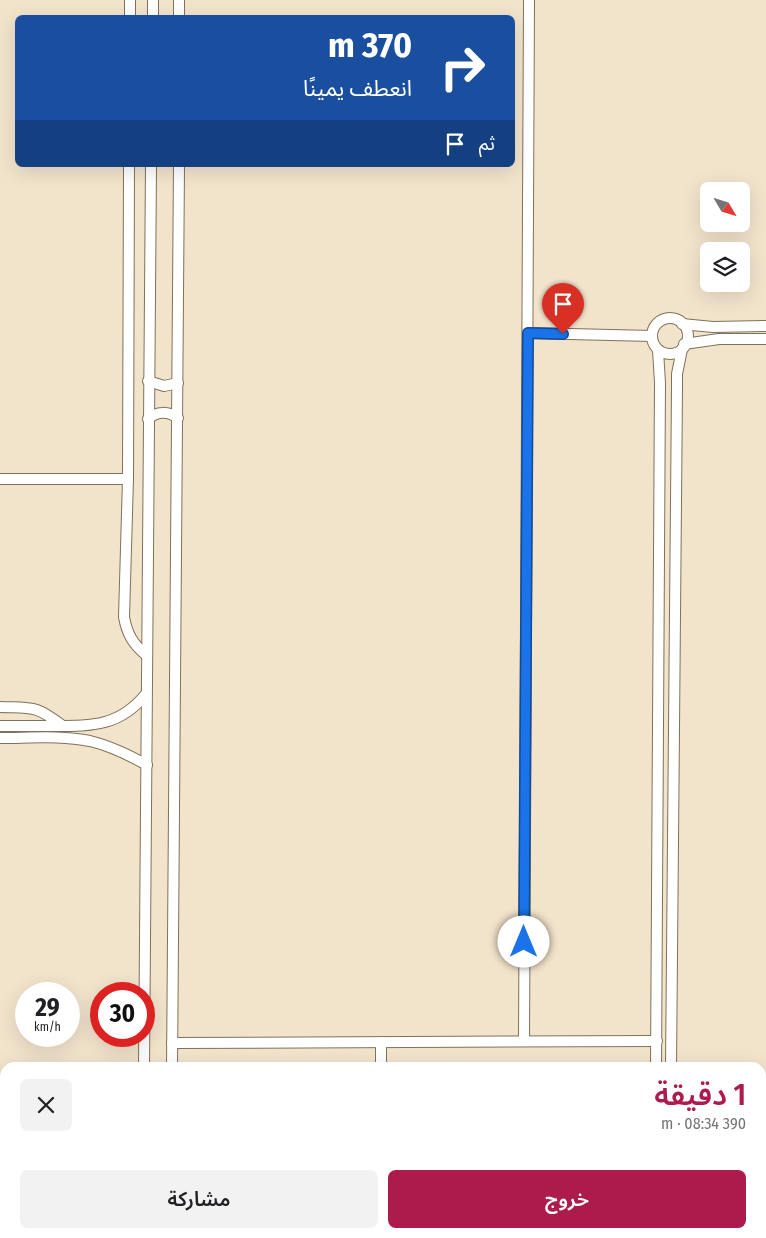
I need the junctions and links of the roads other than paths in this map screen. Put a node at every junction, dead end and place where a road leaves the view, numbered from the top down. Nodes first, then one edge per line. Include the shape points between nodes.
1 (130, 0) edge
2 (153, 0) edge
3 (179, 0) edge
4 (529, 0) edge
5 (130, 15) edge
6 (152, 15) edge
7 (179, 15) edge
8 (129, 167) edge
9 (151, 167) edge
10 (179, 167) edge
11 (682, 324) junction
12 (766, 326) edge
13 (528, 333) junction
14 (652, 336) junction
15 (766, 339) edge
16 (683, 346) junction
17 (658, 350) junction
18 (148, 381) junction
19 (178, 382) junction
20 (178, 418) junction
21 (148, 419) junction
22 (0, 479) edge
23 (128, 479) junction
24 (146, 655) junction
25 (146, 694) junction
26 (0, 707) edge
27 (0, 726) edge
28 (63, 726) junction
29 (0, 738) edge
30 (147, 766) junction
31 (524, 1041) junction
32 (657, 1041) junction
33 (381, 1042) junction
34 (172, 1043) junction
35 (144, 1062) edge
36 (172, 1062) edge
37 (381, 1062) edge
38 (656, 1062) edge
39 (672, 1062) edge

1 - 5 street
2 - 6 street
3 - 7 street
4 - 13 street
8 - 23 street
9 - 18 street
10 - 19 street
11 - 12 street
11 - 14 street via 675,320 661,321
11 - 16 street via 687,336
13 - 14 street
13 - 31 street
14 - 17 street
15 - 16 street via 719,339
16 - 17 street via 670,354
16 - 39 street via 677,388
17 - 32 street
18 - 19 street via 164,386
18 - 21 street
19 - 20 street
20 - 21 street via 164,412
20 - 34 street
21 - 24 street
22 - 23 street
23 - 24 street via 124,617 131,638
24 - 25 street
25 - 28 street via 127,712 110,721 89,726
25 - 30 street
26 - 28 street via 37,708
27 - 28 street
29 - 30 street via 90,741 118,750
30 - 35 street
31 - 32 street
31 - 33 street
32 - 38 street
33 - 34 street
33 - 37 street
34 - 36 street

